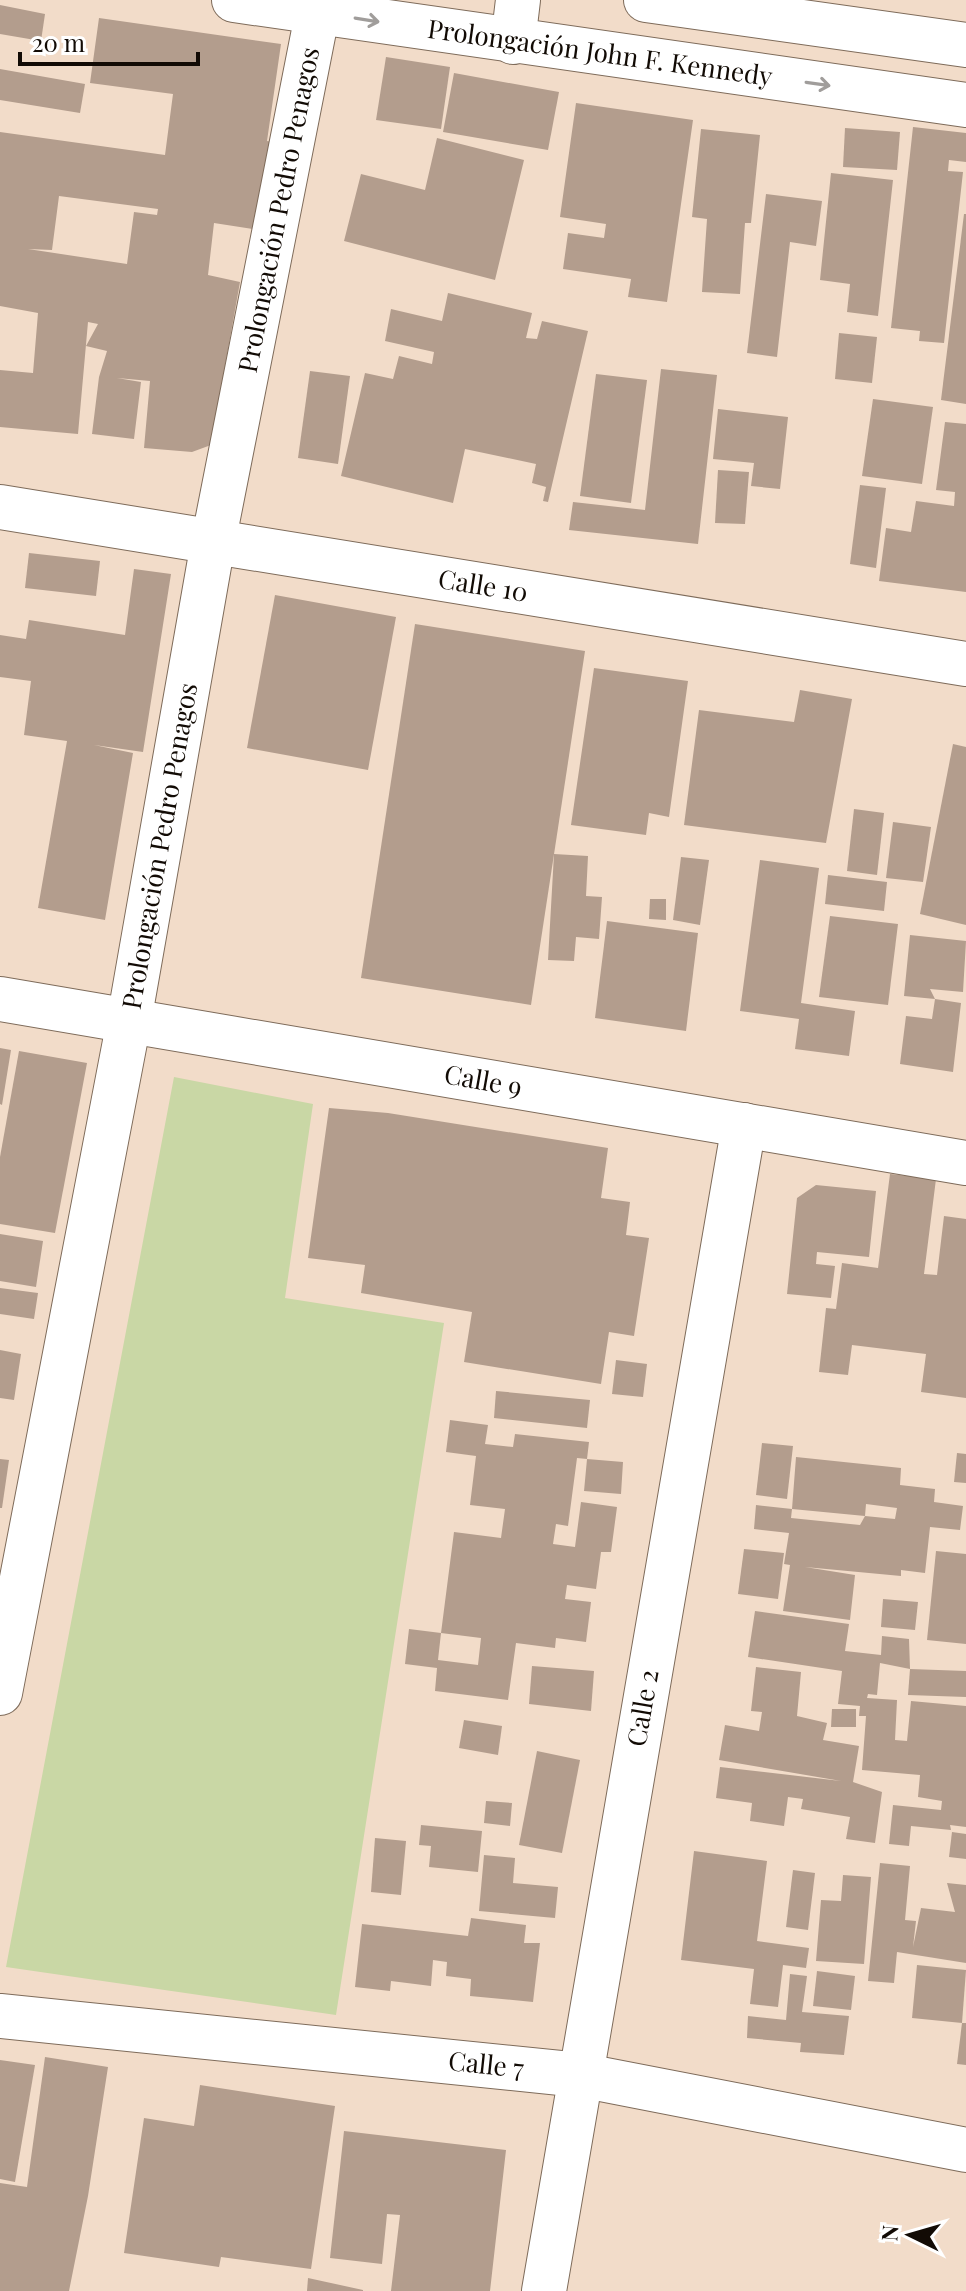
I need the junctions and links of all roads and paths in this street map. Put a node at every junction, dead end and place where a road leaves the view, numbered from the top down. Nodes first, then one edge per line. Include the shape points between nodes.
1 (234, 0) edge
2 (646, 0) edge
3 (319, 6) edge
4 (515, 21) edge
5 (966, 45) edge
6 (966, 105) edge
7 (0, 507) edge
8 (213, 543) junction
9 (966, 664) edge
10 (0, 999) edge
11 (129, 1021) junction
12 (744, 1125) junction
13 (966, 1163) edge
14 (0, 1693) edge
15 (0, 2016) edge
16 (580, 2075) junction
17 (966, 2150) edge
18 (544, 2291) edge

1 - 3 street, Prolongación John F. Kennedy
2 - 5 street
3 -> 4 street, Prolongación John F. Kennedy
3 - 8 street, Prolongación Pedro Penagos
4 -> 6 street, Prolongación John F. Kennedy
7 - 8 street, Calle 10
8 - 9 street, Calle 10
8 - 11 street, Prolongación Pedro Penagos
10 - 11 street, Calle 9
11 - 12 street, Calle 9
11 - 14 street, Prolongación Pedro Penagos
12 - 13 street, Calle 9
12 - 16 street, Calle 2
15 - 16 street, Calle 7
16 - 17 street, Calle 7
16 - 18 street, Calle 2

